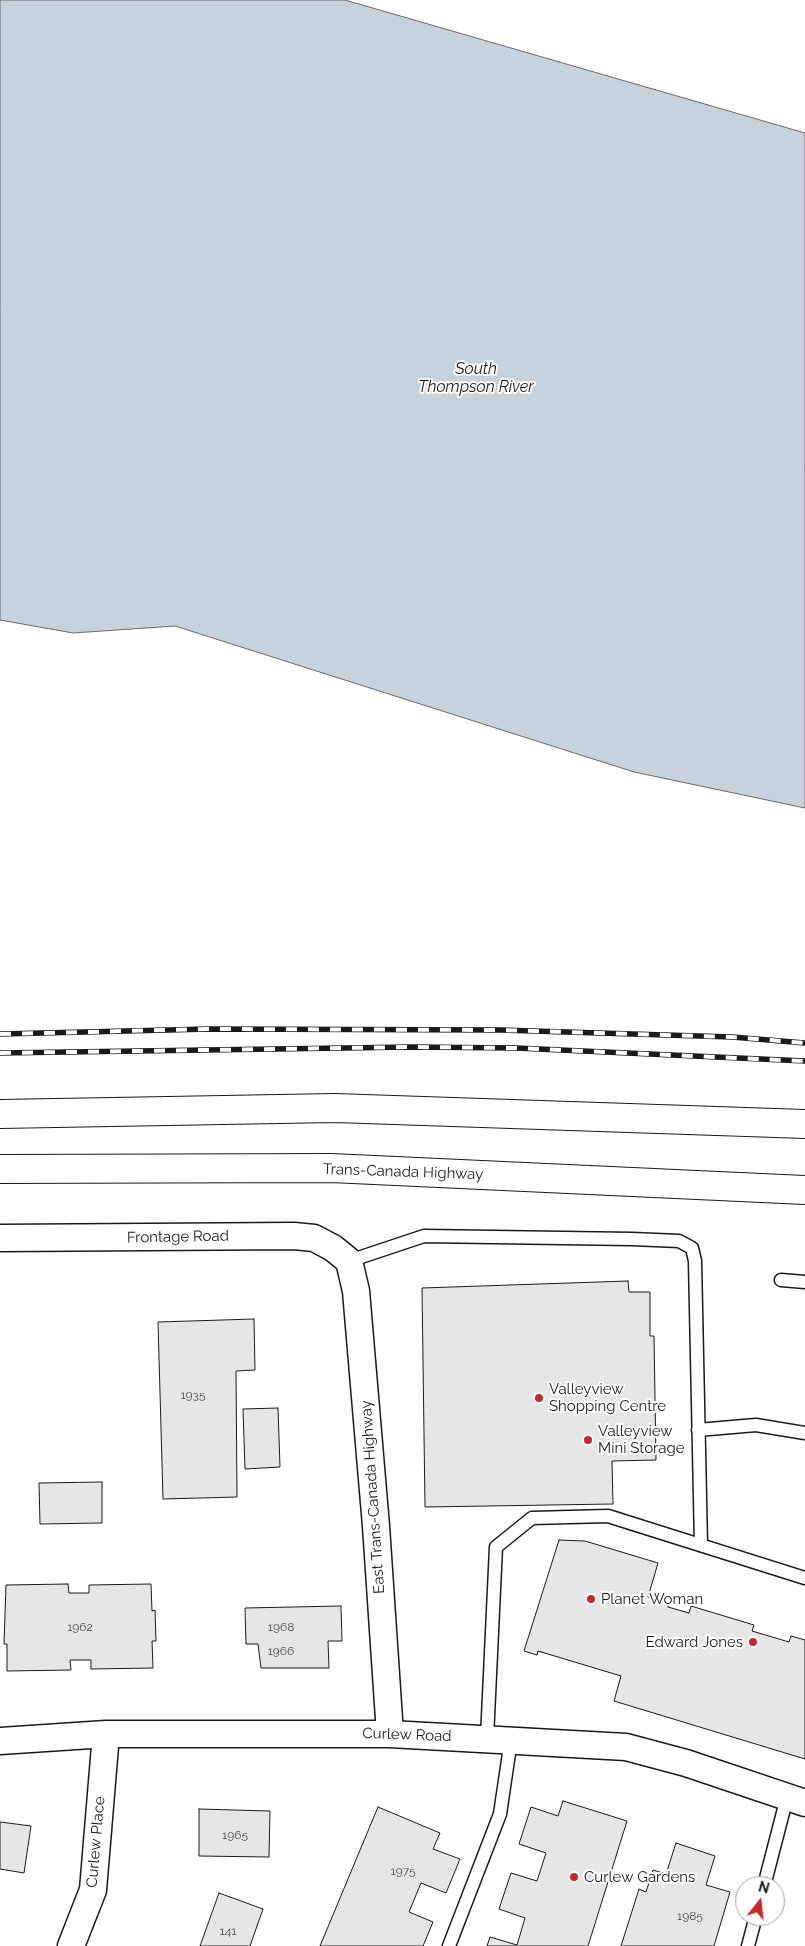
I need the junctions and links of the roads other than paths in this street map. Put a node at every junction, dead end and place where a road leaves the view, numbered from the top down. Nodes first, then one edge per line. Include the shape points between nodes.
1 (0, 1114) edge
2 (805, 1124) edge
3 (0, 1169) edge
4 (805, 1190) edge
5 (0, 1238) edge
6 (349, 1261) junction
7 (781, 1280) dead end
8 (805, 1282) edge
9 (698, 1430) junction
10 (805, 1433) edge
11 (701, 1546) junction
12 (805, 1578) edge
13 (106, 1734) junction
14 (390, 1734) junction
15 (499, 1739) junction
16 (0, 1741) edge
17 (796, 1800) edge
18 (768, 1876) edge
19 (753, 1926) edge
20 (71, 1946) edge
21 (449, 1946) edge
22 (748, 1946) edge

1 - 2 highway via 335,1108
3 - 4 highway, Trans-Canada Highway via 330,1168
5 - 6 street, Frontage Road via 294,1236 314,1238
6 - 9 lane via 424,1236 679,1241 692,1248 695,1261
6 - 14 street, East Trans-Canada Highway via 359,1320
7 - 8 lane
9 - 10 lane via 756,1425
9 - 11 lane
11 - 12 lane
11 - 15 lane via 608,1516 532,1518 496,1547
13 - 14 street, Curlew Road
13 - 16 street, Curlew Road
13 - 20 street, Curlew Place via 93,1890
14 - 15 street, Curlew Road
15 - 17 street, Curlew Road via 626,1747 686,1763
15 - 21 lane via 500,1814
17 - 18 lane
19 - 22 lane

